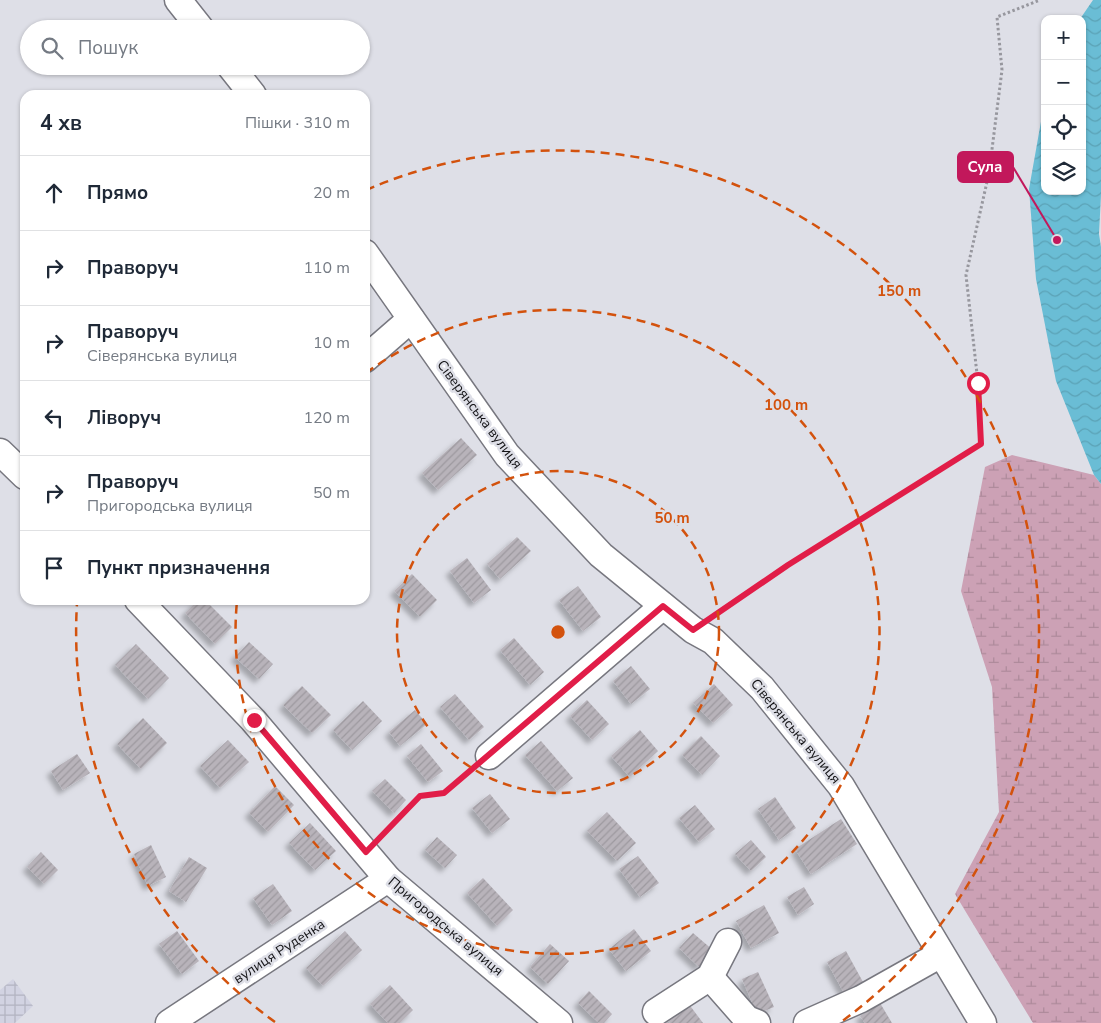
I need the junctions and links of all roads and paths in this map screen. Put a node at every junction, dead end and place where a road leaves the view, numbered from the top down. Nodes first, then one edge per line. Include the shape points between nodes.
1 (178, 0) edge
2 (1040, 0) edge
3 (194, 20) edge
4 (237, 75) edge
5 (249, 90) edge
6 (370, 261) edge
7 (411, 319) junction
8 (370, 355) edge
9 (0, 452) edge
10 (20, 471) edge
11 (143, 605) edge
12 (663, 606) junction
13 (693, 630) junction
14 (490, 756) joint
15 (366, 852) junction
16 (388, 879) junction
17 (728, 942) dead end
18 (941, 954) junction
19 (710, 977) junction
20 (656, 1012) dead end
21 (169, 1023) edge
22 (560, 1023) edge
23 (758, 1023) edge
24 (807, 1023) edge
25 (984, 1023) edge

1 - 3 street
2 - 13 path via 997,17 1002,70 989,173 966,275 981,444 788,565
4 - 5 street
6 - 7 street, Сіверянська вулиця
7 - 8 street
7 - 12 street, Сіверянська вулиця via 507,455 601,555
9 - 10 street
11 - 15 street, Пригородська вулиця via 254,720
12 - 13 street, Сіверянська вулиця
12 - 14 street
13 - 18 street, Сіверянська вулиця via 713,641 762,688 841,786
14 - 15 path via 444,793 420,796
15 - 16 street, Пригородська вулиця
16 - 21 street, вулиця Руденка
16 - 22 street, Пригородська вулиця
17 - 19 street
18 - 24 street via 861,1000
18 - 25 street, Сіверянська вулиця
19 - 20 street
19 - 23 street via 747,1019

